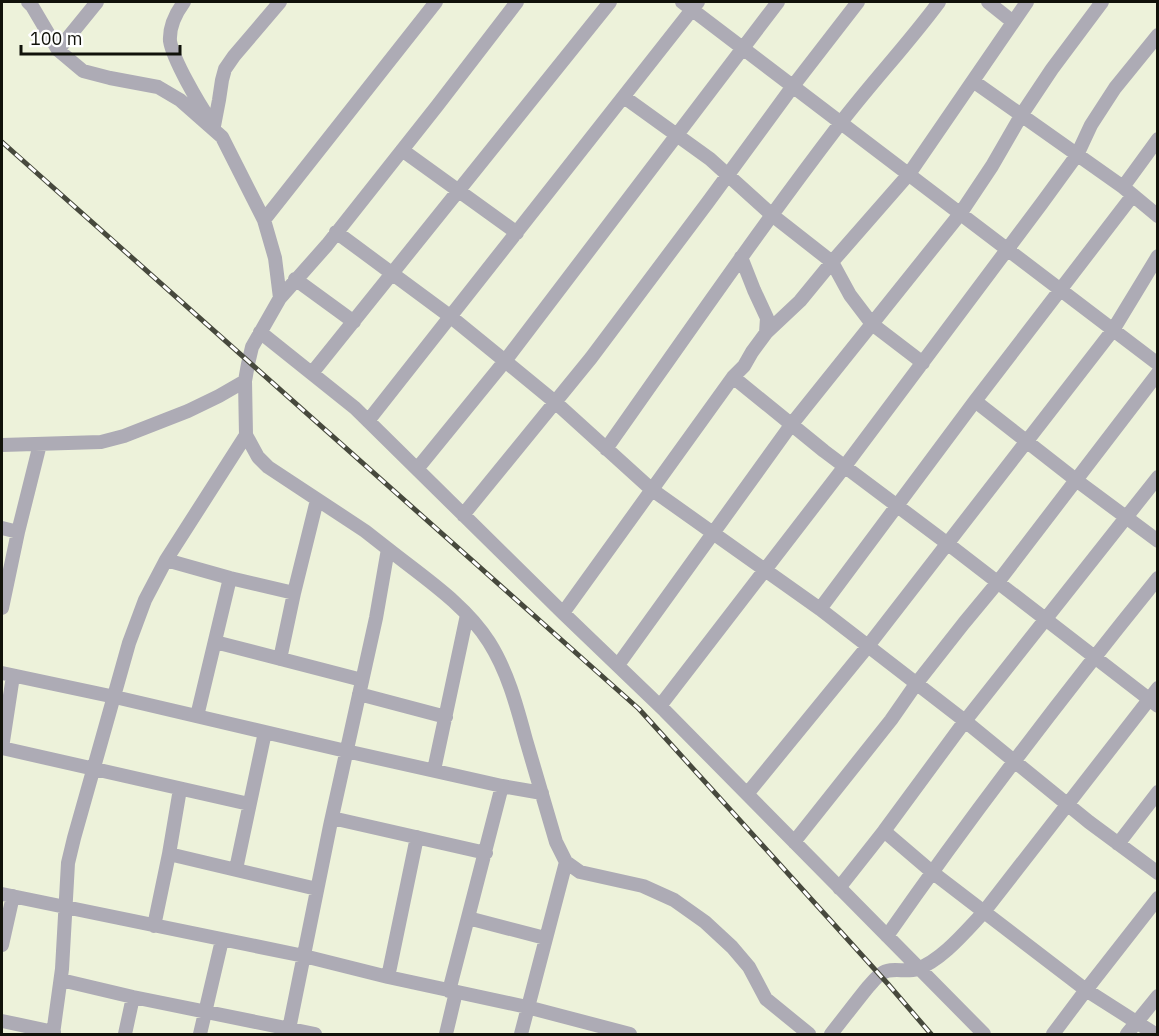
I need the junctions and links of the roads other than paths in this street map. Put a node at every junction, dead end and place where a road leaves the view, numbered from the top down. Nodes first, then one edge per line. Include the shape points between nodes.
1 (28, 2) edge
2 (97, 2) edge
3 (280, 2) edge
4 (436, 2) edge
5 (517, 2) edge
6 (610, 2) edge
7 (778, 2) edge
8 (858, 2) edge
9 (939, 2) edge
10 (988, 2) edge
11 (1028, 2) edge
12 (1102, 2) edge
13 (182, 3) edge
14 (691, 4) edge
15 (1013, 22) junction
16 (1158, 35) edge
17 (742, 48) junction
18 (58, 50) junction
19 (973, 81) junction
20 (793, 86) junction
21 (624, 97) junction
22 (1022, 114) junction
23 (841, 123) junction
24 (218, 131) junction
25 (677, 136) junction
26 (1158, 139) edge
27 (402, 150) junction
28 (1077, 155) junction
29 (909, 174) junction
30 (728, 176) junction
31 (458, 191) junction
32 (1128, 191) junction
33 (960, 214) junction
34 (772, 215) junction
35 (1158, 216) edge
36 (264, 220) junction
37 (336, 232) junction
38 (517, 233) junction
39 (1007, 249) junction
40 (1158, 256) edge
41 (741, 257) junction
42 (832, 262) junction
43 (392, 274) junction
44 (295, 279) junction
45 (1060, 290) junction
46 (280, 298) junction
47 (451, 317) junction
48 (354, 322) junction
49 (872, 324) junction
50 (1113, 330) junction
51 (261, 332) junction
52 (766, 333) junction
53 (505, 360) junction
54 (923, 363) junction
55 (1158, 364) edge
56 (312, 373) junction
57 (1158, 373) edge
58 (733, 377) junction
59 (245, 381) junction
60 (975, 401) junction
61 (555, 402) junction
62 (368, 421) junction
63 (791, 425) junction
64 (246, 435) junction
65 (1027, 441) junction
66 (40, 444) junction
67 (2, 445) edge
68 (606, 449) junction
69 (845, 466) junction
70 (417, 469) junction
71 (1158, 477) edge
72 (1076, 480) junction
73 (651, 489) junction
74 (317, 500) junction
75 (897, 505) junction
76 (463, 515) junction
77 (1126, 517) junction
78 (2, 528) edge
79 (18, 532) junction
80 (713, 533) junction
81 (1158, 541) edge
82 (948, 544) junction
83 (388, 549) junction
84 (166, 560) junction
85 (765, 570) junction
86 (230, 578) junction
87 (1158, 578) edge
88 (998, 582) junction
89 (294, 593) junction
90 (2, 608) edge
91 (820, 609) junction
92 (562, 613) junction
93 (468, 615) junction
94 (1045, 619) junction
95 (215, 642) junction
96 (868, 646) junction
97 (1094, 657) junction
98 (280, 659) junction
99 (618, 665) junction
100 (8, 674) edge
101 (362, 680) junction
102 (916, 684) junction
103 (359, 694) junction
104 (115, 697) junction
105 (1155, 698) edge
106 (660, 706) junction
107 (197, 716) junction
108 (446, 717) junction
109 (965, 721) junction
110 (265, 732) junction
111 (2, 748) edge
112 (346, 752) junction
113 (1015, 762) junction
114 (94, 769) junction
115 (434, 770) junction
116 (502, 786) junction
117 (180, 789) junction
118 (1158, 792) edge
119 (542, 793) junction
120 (747, 794) junction
121 (249, 804) junction
122 (1067, 805) junction
123 (332, 818) junction
124 (884, 831) junction
125 (417, 837) junction
126 (794, 842) junction
127 (1118, 844) junction
128 (486, 853) junction
129 (169, 854) junction
130 (566, 862) junction
131 (236, 869) junction
132 (932, 872) junction
133 (1158, 873) edge
134 (839, 888) junction
135 (317, 889) junction
136 (7, 895) edge
137 (1158, 898) edge
138 (65, 908) junction
139 (983, 913) junction
140 (468, 918) junction
141 (154, 926) junction
142 (887, 936) junction
143 (545, 938) junction
144 (222, 940) junction
145 (2, 945) edge
146 (304, 956) junction
147 (918, 968) junction
148 (388, 977) junction
149 (61, 980) junction
150 (1086, 990) junction
151 (452, 992) junction
152 (1158, 996) edge
153 (133, 997) junction
154 (527, 1007) junction
155 (205, 1012) junction
156 (2, 1022) edge
157 (1136, 1023) junction
158 (596, 1030) edge
159 (288, 1032) edge
160 (53, 1033) edge
161 (126, 1035) edge
162 (200, 1035) edge
163 (315, 1035) edge
164 (446, 1035) edge
165 (521, 1035) edge
166 (630, 1035) edge
167 (809, 1035) edge
168 (831, 1035) edge
169 (984, 1035) edge
170 (1053, 1035) edge
171 (1127, 1035) edge
172 (1155, 1035) edge

1 - 18 street
2 - 18 street
3 - 24 street via 225,69
4 - 36 street
5 - 27 street
6 - 31 street
7 - 17 street
8 - 20 street
9 - 23 street
10 - 15 street
11 - 15 street
12 - 22 street
13 - 24 street via 172,22 170,40 202,109
14 - 17 street
14 - 21 street
15 - 19 street
16 - 28 street via 1115,88
17 - 20 street
17 - 25 street
18 - 24 street via 83,71 158,87
19 - 22 street
19 - 29 street
20 - 23 street
20 - 30 street
21 - 25 street
21 - 38 street
22 - 28 street
22 - 33 street
23 - 29 street
23 - 34 street
24 - 36 street
25 - 30 street
25 - 53 street
26 - 32 street
27 - 31 street
27 - 37 street
28 - 32 street
28 - 39 street
29 - 33 street
29 - 42 street
30 - 34 street
30 - 61 street
31 - 38 street
31 - 43 street
32 - 35 street
32 - 45 street
33 - 39 street
33 - 49 street
34 - 41 street
34 - 42 street
36 - 46 street via 275,258
37 - 43 street
37 - 44 street
38 - 47 street
39 - 45 street
39 - 54 street
40 - 50 street
41 - 52 street via 767,318
41 - 68 street
42 - 49 street via 850,296
42 - 52 street via 800,301
43 - 47 street
43 - 48 street
44 - 46 street
44 - 48 street
45 - 50 street
45 - 60 street
46 - 51 street
47 - 53 street
47 - 62 street
48 - 56 street
49 - 54 street
49 - 63 street
50 - 55 street
50 - 65 street
51 - 56 street
51 - 59 street via 252,347
52 - 58 street
53 - 61 street
53 - 70 street
54 - 69 street
56 - 62 street
57 - 72 street
58 - 63 street
58 - 73 street
59 - 64 street
59 - 66 street via 188,411 124,436 101,442
60 - 65 street
60 - 75 street
61 - 68 street
61 - 76 street
62 - 70 street
63 - 69 street
63 - 80 street
64 - 74 street via 268,467
64 - 84 street
65 - 72 street
65 - 82 street
66 - 67 street
66 - 79 street
68 - 73 street
69 - 75 street
69 - 85 street
70 - 76 street
71 - 77 street
72 - 77 street
72 - 88 street
73 - 80 street
73 - 92 street
74 - 83 street
74 - 89 street
75 - 82 street
75 - 91 street
76 - 92 street
77 - 81 street
77 - 94 street
78 - 79 street
79 - 90 street
80 - 85 street
80 - 99 street
82 - 88 street
82 - 96 street
83 - 93 street
83 - 101 street
84 - 86 street
84 - 104 street via 145,600
85 - 91 street
85 - 106 street
86 - 89 street
86 - 95 street
87 - 97 street
88 - 94 street
88 - 102 street
89 - 98 street
91 - 96 street
92 - 99 street
93 - 108 street
93 - 119 street via 489,641 506,676
94 - 97 street
94 - 109 street
95 - 98 street
95 - 107 street
96 - 102 street
96 - 120 street
97 - 105 street
97 - 113 street
98 - 101 street
99 - 106 street
100 - 104 street
100 - 111 street
101 - 103 street
102 - 109 street
102 - 126 street
103 - 108 street
103 - 112 street
104 - 107 street
104 - 114 street
105 - 122 street
106 - 120 street
107 - 110 street
108 - 115 street
109 - 113 street
109 - 124 street
110 - 112 street
110 - 121 street
111 - 114 street
112 - 115 street
112 - 123 street
113 - 122 street
113 - 132 street
114 - 117 street
114 - 138 street via 68,863
115 - 116 street
116 - 119 street
116 - 128 street
117 - 121 street
117 - 129 street
118 - 127 street
119 - 130 street
120 - 126 street
121 - 131 street
122 - 127 street
122 - 139 street
123 - 125 street
123 - 135 street
124 - 132 street
124 - 134 street
125 - 128 street
125 - 148 street
126 - 134 street
127 - 133 street
128 - 140 street
129 - 131 street
129 - 141 street
130 - 143 street
130 - 167 street via 580,872 643,886 674,900 705,922 749,967 766,999
131 - 135 street
132 - 139 street
132 - 142 street
134 - 142 street
135 - 146 street
136 - 138 street
136 - 145 street
137 - 150 street
138 - 141 street
138 - 149 street
139 - 147 street via 961,937
139 - 150 street
140 - 143 street
140 - 151 street
141 - 144 street
142 - 147 street
143 - 154 street
144 - 146 street
144 - 155 street
146 - 148 street
146 - 159 street
147 - 168 street via 882,973
147 - 169 street
148 - 151 street
149 - 153 street
149 - 160 street
150 - 157 street
150 - 170 street
151 - 154 street
151 - 164 street
152 - 157 street
153 - 155 street
153 - 161 street
154 - 158 street
154 - 165 street
155 - 159 street
155 - 162 street
156 - 160 street
157 - 171 street
157 - 172 street
158 - 166 street
159 - 163 street

